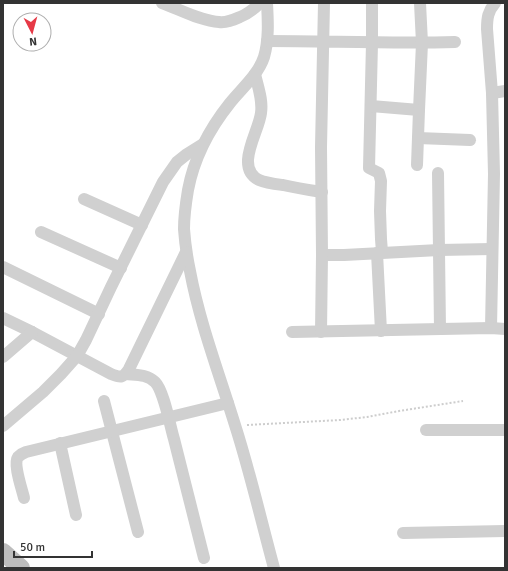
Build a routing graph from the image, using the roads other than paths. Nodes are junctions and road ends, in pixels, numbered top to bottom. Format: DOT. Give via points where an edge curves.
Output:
graph roads {
  1 [pos="162,3"];
  2 [pos="260,3"];
  3 [pos="267,3"];
  4 [pos="324,3"];
  5 [pos="372,3"];
  6 [pos="420,3"];
  7 [pos="495,3"];
  8 [pos="267,41"];
  9 [pos="324,41"];
  10 [pos="455,42"];
  11 [pos="372,43"];
  12 [pos="422,43"];
  13 [pos="255,74"];
  14 [pos="505,91"];
  15 [pos="492,93"];
  16 [pos="371,106"];
  17 [pos="419,110"];
  18 [pos="418,138"];
  19 [pos="470,140"];
  20 [pos="203,144"];
  21 [pos="417,165"];
  22 [pos="438,173"];
  23 [pos="500,174"];
  24 [pos="322,192"];
  25 [pos="84,199"];
  26 [pos="142,225"];
  27 [pos="41,232"];
  28 [pos="492,249"];
  29 [pos="439,250"];
  30 [pos="186,252"];
  31 [pos="380,253"];
  32 [pos="322,255"];
  33 [pos="3,266"];
  34 [pos="121,268"];
  35 [pos="99,314"];
  36 [pos="3,318"];
  37 [pos="491,328"];
  38 [pos="440,329"];
  39 [pos="505,329"];
  40 [pos="381,330"];
  41 [pos="32,332"];
  42 [pos="292,332"];
  43 [pos="321,332"];
  44 [pos="77,356"];
  45 [pos="3,357"];
  46 [pos="126,374"];
  47 [pos="104,401"];
  48 [pos="228,403"];
  49 [pos="168,418"];
  50 [pos="3,426"];
  51 [pos="426,430"];
  52 [pos="505,430"];
  53 [pos="112,431"];
  54 [pos="60,443"];
  55 [pos="24,498"];
  56 [pos="76,515"];
  57 [pos="505,531"];
  58 [pos="138,532"];
  59 [pos="403,532"];
  60 [pos="3,552"];
  61 [pos="204,558"];
  62 [pos="21,568"];
  63 [pos="274,568"];
  1 -- 2 [label="street" via="206,20 220,22 243,16"];
  3 -- 8 [label="street"];
  4 -- 9 [label="street"];
  5 -- 11 [label="street"];
  6 -- 12 [label="street"];
  7 -- 15 [label="street" via="489,11 487,24"];
  8 -- 9 [label="street"];
  8 -- 13 [label="street" via="263,58"];
  9 -- 11 [label="street"];
  9 -- 24 [label="street"];
  10 -- 12 [label="street"];
  11 -- 12 [label="street"];
  11 -- 16 [label="street"];
  12 -- 17 [label="street"];
  13 -- 20 [label="street" via="229,104"];
  13 -- 24 [label="street" via="262,106 247,160 250,171 254,177 269,183"];
  14 -- 15 [label="street"];
  15 -- 23 [label="street"];
  16 -- 17 [label="street"];
  16 -- 31 [label="street" via="369,168 379,173 381,181"];
  17 -- 18 [label="street"];
  18 -- 19 [label="street"];
  18 -- 21 [label="street"];
  20 -- 26 [label="street" via="186,154 170,171"];
  20 -- 30 [label="street" via="188,188 184,229"];
  22 -- 29 [label="street"];
  23 -- 28 [label="street"];
  24 -- 32 [label="street"];
  25 -- 26 [label="street"];
  26 -- 34 [label="street"];
  27 -- 34 [label="street"];
  28 -- 29 [label="street"];
  28 -- 37 [label="street"];
  29 -- 31 [label="street"];
  29 -- 38 [label="street"];
  30 -- 46 [label="street"];
  30 -- 48 [label="street" via="200,316"];
  31 -- 32 [label="street"];
  31 -- 40 [label="street"];
  32 -- 43 [label="street"];
  33 -- 35 [label="street"];
  34 -- 35 [label="street"];
  35 -- 44 [label="street"];
  36 -- 41 [label="street"];
  37 -- 38 [label="street"];
  37 -- 39 [label="street"];
  38 -- 40 [label="street"];
  40 -- 43 [label="street"];
  41 -- 44 [label="street"];
  41 -- 45 [label="street"];
  42 -- 43 [label="street"];
  44 -- 46 [label="street" via="117,377"];
  44 -- 50 [label="street" via="44,392"];
  46 -- 49 [label="street" via="149,377 156,383"];
  47 -- 53 [label="street"];
  48 -- 49 [label="street"];
  48 -- 63 [label="street"];
  49 -- 53 [label="street"];
  49 -- 61 [label="street"];
  51 -- 52 [label="street"];
  53 -- 54 [label="street"];
  53 -- 58 [label="street"];
  54 -- 55 [label="street" via="26,452 18,457 17,467"];
  54 -- 56 [label="street"];
  57 -- 59 [label="street"];
  60 -- 62 [label="street"];
}
